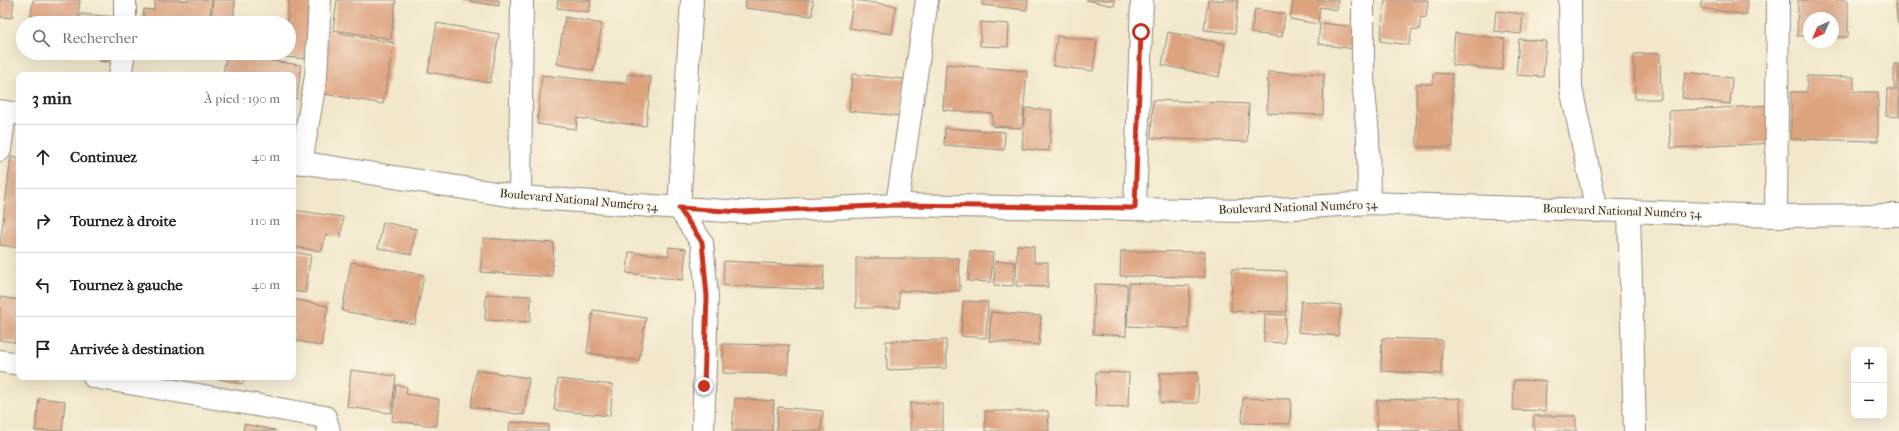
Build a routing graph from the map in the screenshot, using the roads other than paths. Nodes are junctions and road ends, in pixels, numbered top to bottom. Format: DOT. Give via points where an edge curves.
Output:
graph roads {
  1 [pos="125,0"];
  2 [pos="320,0"];
  3 [pos="522,0"];
  4 [pos="692,0"];
  5 [pos="927,0"];
  6 [pos="1142,0"];
  7 [pos="1363,0"];
  8 [pos="1570,0"];
  9 [pos="1778,0"];
  10 [pos="125,16"];
  11 [pos="123,60"];
  12 [pos="121,72"];
  13 [pos="8,112"];
  14 [pos="0,150"];
  15 [pos="297,162"];
  16 [pos="520,197"];
  17 [pos="1369,203"];
  18 [pos="897,205"];
  19 [pos="679,208"];
  20 [pos="1135,208"];
  21 [pos="1597,211"];
  22 [pos="1630,212"];
  23 [pos="1899,215"];
  24 [pos="1776,216"];
  25 [pos="0,361"];
  26 [pos="16,364"];
  27 [pos="111,380"];
  28 [pos="329,431"];
  29 [pos="703,431"];
  30 [pos="1635,431"];
  1 -- 10 [label="street"];
  2 -- 15 [label="street" via="316,76"];
  3 -- 16 [label="street"];
  4 -- 19 [label="street"];
  5 -- 18 [label="street"];
  6 -- 20 [label="street"];
  7 -- 17 [label="street" via="1363,78 1368,136"];
  8 -- 21 [label="street" via="1571,88"];
  9 -- 24 [label="street"];
  11 -- 12 [label="street"];
  13 -- 14 [label="street"];
  15 -- 16 [label="street, Boulevard National Numéro 34"];
  16 -- 19 [label="street, Boulevard National Numéro 34"];
  17 -- 20 [label="street, Boulevard National Numéro 34" via="1249,211"];
  17 -- 21 [label="street, Boulevard National Numéro 34"];
  18 -- 19 [label="street, Boulevard National Numéro 34" via="741,212"];
  18 -- 20 [label="street, Boulevard National Numéro 34"];
  19 -- 29 [label="street" via="702,242 707,296"];
  21 -- 22 [label="street, Boulevard National Numéro 34"];
  22 -- 24 [label="street, Boulevard National Numéro 34"];
  22 -- 30 [label="street"];
  23 -- 24 [label="street, Boulevard National Numéro 34"];
  25 -- 26 [label="street"];
  27 -- 28 [label="street" via="326,417"];
}
